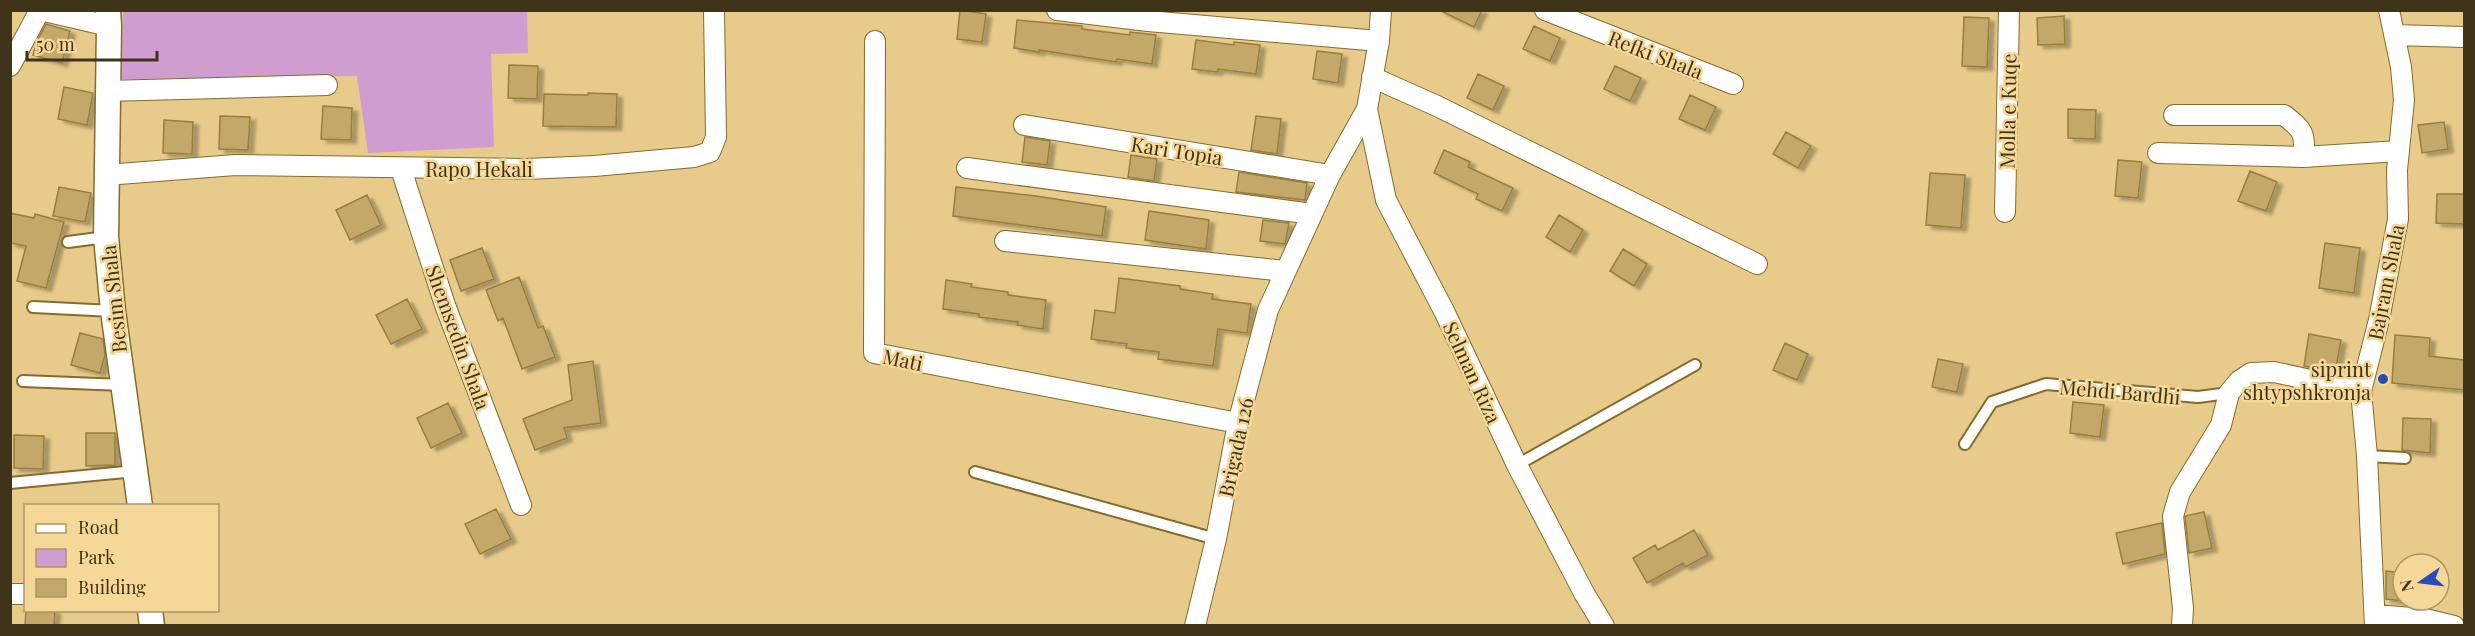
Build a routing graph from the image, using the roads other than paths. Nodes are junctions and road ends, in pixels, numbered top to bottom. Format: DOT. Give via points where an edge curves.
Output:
graph roads {
  1 [pos="40,10"];
  2 [pos="714,10"];
  3 [pos="1057,10"];
  4 [pos="1381,10"];
  5 [pos="1545,10"];
  6 [pos="2009,10"];
  7 [pos="2389,10"];
  8 [pos="109,18"];
  9 [pos="2394,35"];
  10 [pos="2464,37"];
  11 [pos="875,41"];
  12 [pos="1378,41"];
  13 [pos="10,66"];
  14 [pos="1372,77"];
  15 [pos="1733,84"];
  16 [pos="327,85"];
  17 [pos="107,91"];
  18 [pos="1367,109"];
  19 [pos="2174,115"];
  20 [pos="1024,124"];
  21 [pos="2399,150"];
  22 [pos="2158,153"];
  23 [pos="2303,157"];
  24 [pos="967,168"];
  25 [pos="401,169"];
  26 [pos="106,175"];
  27 [pos="1330,175"];
  28 [pos="2005,212"];
  29 [pos="1312,214"];
  30 [pos="106,237"];
  31 [pos="1005,241"];
  32 [pos="68,242"];
  33 [pos="1757,264"];
  34 [pos="1285,271"];
  35 [pos="33,307"];
  36 [pos="113,311"];
  37 [pos="1695,365"];
  38 [pos="24,381"];
  39 [pos="123,385"];
  40 [pos="2361,391"];
  41 [pos="2229,393"];
  42 [pos="1238,423"];
  43 [pos="1965,444"];
  44 [pos="2367,456"];
  45 [pos="2404,458"];
  46 [pos="1517,465"];
  47 [pos="136,471"];
  48 [pos="975,472"];
  49 [pos="10,483"];
  50 [pos="140,504"];
  51 [pos="521,505"];
  52 [pos="1216,539"];
  53 [pos="2375,620"];
  54 [pos="1195,626"];
  55 [pos="1604,626"];
  56 [pos="2182,626"];
  57 [pos="2454,626"];
  1 -- 8 [label="street"];
  1 -- 13 [label="street"];
  2 -- 25 [label="street, Rapo Hekali" via="716,138 710,152 694,157 594,166"];
  3 -- 12 [label="street"];
  4 -- 12 [label="street"];
  5 -- 15 [label="street, Refki Shala"];
  6 -- 28 [label="street, Molla e Kuqe"];
  7 -- 9 [label="street, Bajram Shala"];
  8 -- 17 [label="street, Besim Shala"];
  9 -- 10 [label="street"];
  9 -- 21 [label="street, Bajram Shala" via="2404,100"];
  11 -- 42 [label="street, Mati" via="874,353"];
  12 -- 14 [label="street"];
  14 -- 18 [label="street"];
  14 -- 33 [label="street"];
  16 -- 17 [label="street"];
  17 -- 26 [label="street, Besim Shala"];
  18 -- 27 [label="street, Brigada 126"];
  18 -- 46 [label="street, Selman Riza" via="1386,200"];
  19 -- 23 [label="street" via="2284,115 2305,138"];
  20 -- 27 [label="street, Kari Topia"];
  21 -- 23 [label="street"];
  21 -- 40 [label="street, Bajram Shala" via="2398,219"];
  22 -- 23 [label="street"];
  24 -- 29 [label="street"];
  25 -- 26 [label="street, Rapo Hekali" via="235,165"];
  25 -- 51 [label="street, Shemsedin Shala" via="446,305"];
  26 -- 30 [label="street, Besim Shala"];
  27 -- 29 [label="street, Brigada 126"];
  29 -- 34 [label="street, Brigada 126"];
  30 -- 32 [label="lane"];
  30 -- 36 [label="street, Besim Shala"];
  31 -- 34 [label="street"];
  34 -- 42 [label="street, Brigada 126" via="1268,309"];
  35 -- 36 [label="lane"];
  36 -- 39 [label="street, Besim Shala"];
  37 -- 46 [label="lane"];
  38 -- 39 [label="lane"];
  39 -- 47 [label="street, Besim Shala"];
  40 -- 41 [label="street" via="2274,372 2251,373"];
  40 -- 44 [label="street, Bajram Shala"];
  41 -- 43 [label="lane, Mehdi Bardhi" via="2198,397 2046,384 1992,402"];
  41 -- 56 [label="street" via="2221,424 2180,492 2173,516"];
  42 -- 52 [label="street, Brigada 126"];
  44 -- 45 [label="lane"];
  44 -- 53 [label="street, Bajram Shala"];
  46 -- 55 [label="street, Selman Riza"];
  47 -- 49 [label="lane"];
  47 -- 50 [label="street, Besim Shala"];
  48 -- 52 [label="lane"];
  52 -- 54 [label="street, Brigada 126"];
  53 -- 57 [label="street" via="2425,619"];
}
